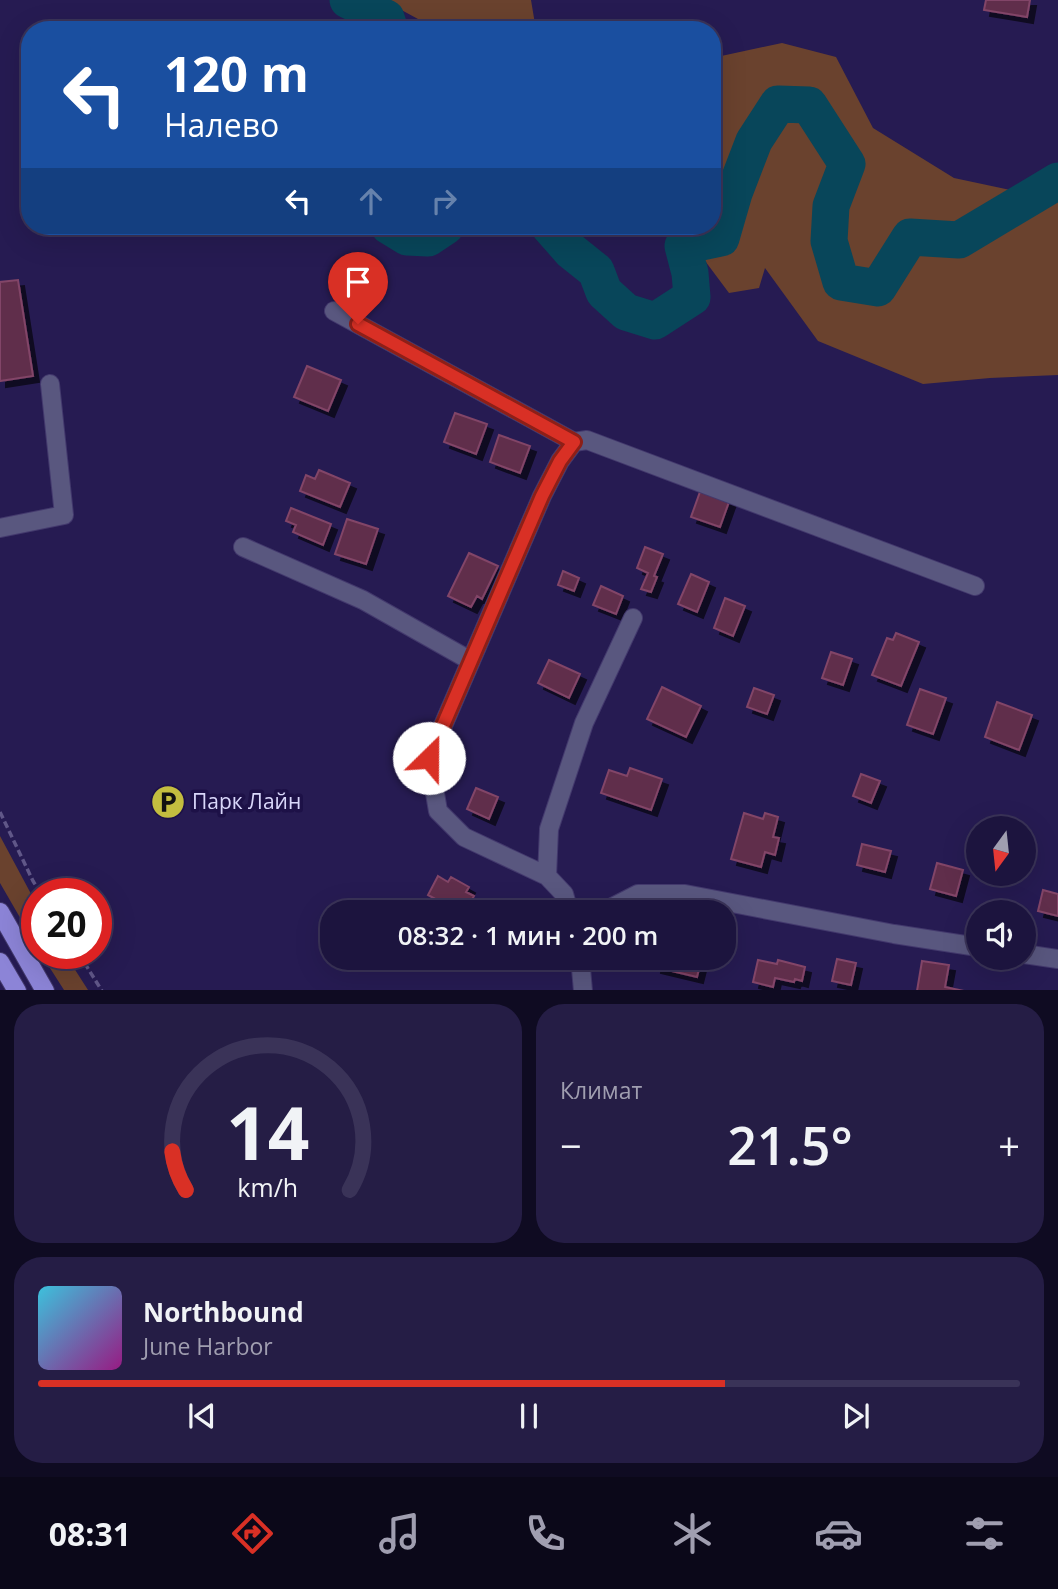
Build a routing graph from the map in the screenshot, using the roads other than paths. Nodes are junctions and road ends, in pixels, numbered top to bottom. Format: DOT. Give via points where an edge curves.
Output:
graph roads {
  1 [pos="334,311"];
  2 [pos="50,384"];
  3 [pos="574,442"];
  4 [pos="0,528"];
  5 [pos="243,547"];
  6 [pos="975,586"];
  7 [pos="633,618"];
  8 [pos="471,661"];
  9 [pos="547,876"];
  10 [pos="566,900"];
  11 [pos="626,900"];
  12 [pos="716,900"];
  13 [pos="736,904"];
  14 [pos="0,912"];
  15 [pos="966,945"];
  16 [pos="1036,956"];
  17 [pos="1058,959"];
  18 [pos="0,962"];
  19 [pos="581,970"];
  20 [pos="17,990"];
  21 [pos="45,990"];
  22 [pos="583,990"];
  1 -- 3 [label="street"];
  2 -- 4 [label="street" via="64,515"];
  3 -- 6 [label="street" via="587,440"];
  3 -- 8 [label="street" via="542,496"];
  5 -- 8 [label="street" via="363,600"];
  7 -- 9 [label="street" via="584,723 549,829"];
  8 -- 9 [label="street" via="429,758 438,811 464,837"];
  9 -- 10 [label="street"];
  11 -- 12 [label="street" via="638,894 685,894"];
  13 -- 15 [label="street"];
  14 -- 21 [label="main road"];
  16 -- 17 [label="street"];
  18 -- 20 [label="main road"];
  19 -- 22 [label="street"];
}
